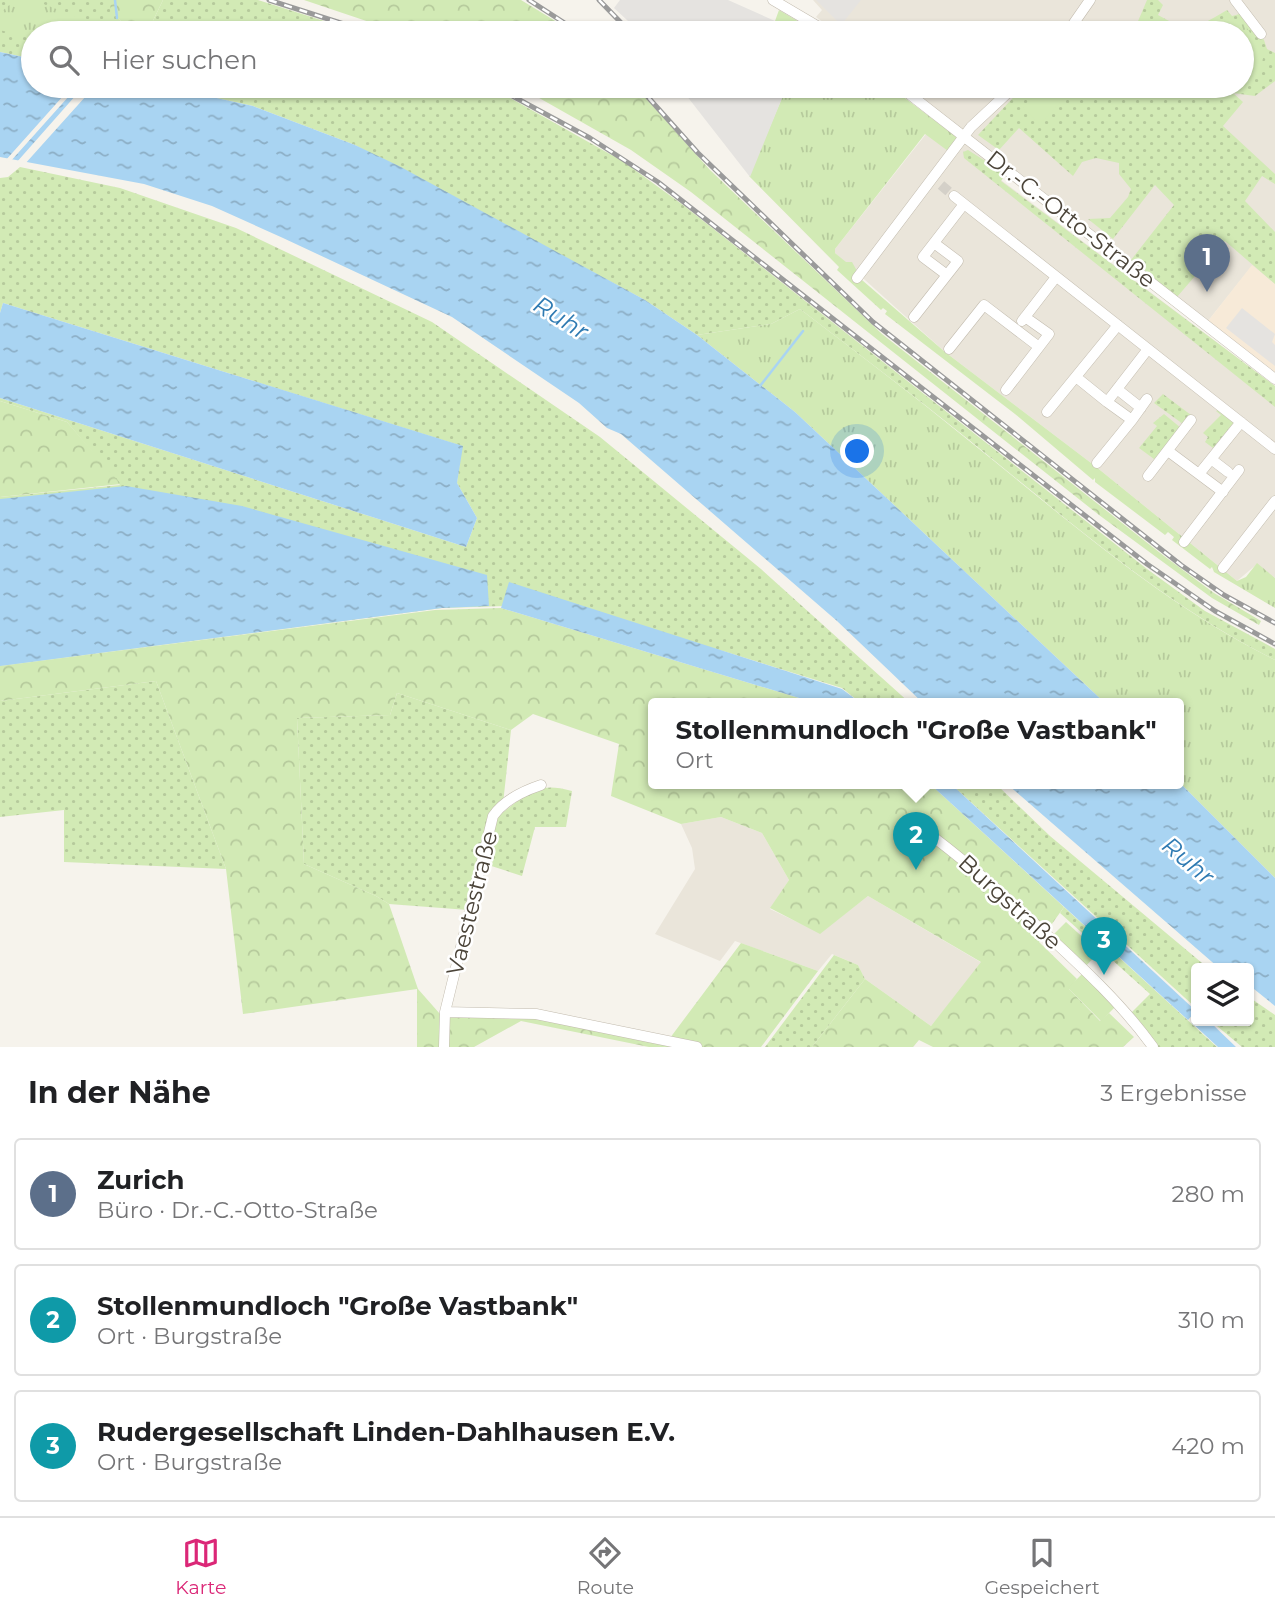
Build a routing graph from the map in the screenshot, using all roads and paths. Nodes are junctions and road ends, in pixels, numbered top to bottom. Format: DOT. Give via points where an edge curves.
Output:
graph roads {
  1 [pos="773,0"];
  2 [pos="1090,0"];
  3 [pos="1235,0"];
  4 [pos="809,21"];
  5 [pos="1075,21"];
  6 [pos="1251,21"];
  7 [pos="1254,25"];
  8 [pos="1261,34"];
  9 [pos="915,98"];
  10 [pos="1003,98"];
  11 [pos="965,135"];
  12 [pos="954,196"];
  13 [pos="964,204"];
  14 [pos="934,243"];
  15 [pos="947,275"];
  16 [pos="1056,277"];
  17 [pos="857,278"];
  18 [pos="914,317"];
  19 [pos="1025,317"];
  20 [pos="1118,325"];
  21 [pos="1016,329"];
  22 [pos="1039,347"];
  23 [pos="949,349"];
  24 [pos="1148,349"];
  25 [pos="1076,377"];
  26 [pos="1275,379"];
  27 [pos="1117,389"];
  28 [pos="1006,390"];
  29 [pos="1108,402"];
  30 [pos="1047,412"];
  31 [pos="1132,420"];
  32 [pos="1191,420"];
  33 [pos="1241,422"];
  34 [pos="1275,449"];
  35 [pos="1168,451"];
  36 [pos="1211,459"];
  37 [pos="1097,463"];
  38 [pos="1239,470"];
  39 [pos="1228,472"];
  40 [pos="1199,474"];
  41 [pos="1148,476"];
  42 [pos="1223,492"];
  43 [pos="1275,501"];
  44 [pos="1184,542"];
  45 [pos="1223,568"];
  46 [pos="541,785"];
  47 [pos="917,825"];
  48 [pos="445,1012"];
  49 [pos="444,1047"];
  50 [pos="697,1047"];
  51 [pos="1153,1047"];
  1 -- 4 [label="street"];
  2 -- 5 [label="street"];
  3 -- 6 [label="street"];
  7 -- 8 [label="street"];
  9 -- 11 [label="street, Dr.-C.-Otto-Straße"];
  10 -- 11 [label="street"];
  11 -- 17 [label="street" via="937,182"];
  11 -- 26 [label="street, Dr.-C.-Otto-Straße"];
  12 -- 13 [label="street"];
  13 -- 14 [label="street"];
  13 -- 16 [label="street"];
  14 -- 15 [label="street" via="923,257"];
  14 -- 15 [label="street" via="958,261"];
  15 -- 18 [label="street"];
  16 -- 19 [label="street"];
  16 -- 20 [label="street"];
  19 -- 21 [label="street"];
  19 -- 22 [label="street" via="1049,334"];
  20 -- 24 [label="street"];
  20 -- 25 [label="street"];
  21 -- 22 [label="street"];
  21 -- 23 [label="street" via="984,305"];
  22 -- 28 [label="street"];
  24 -- 27 [label="street"];
  24 -- 33 [label="street"];
  25 -- 29 [label="street"];
  25 -- 30 [label="street"];
  27 -- 29 [label="street"];
  27 -- 31 [label="street" via="1144,404"];
  29 -- 31 [label="street"];
  31 -- 37 [label="street"];
  32 -- 35 [label="street"];
  33 -- 34 [label="street"];
  33 -- 36 [label="street"];
  35 -- 40 [label="street"];
  35 -- 41 [label="street"];
  36 -- 39 [label="street"];
  36 -- 40 [label="street"];
  38 -- 42 [label="street"];
  40 -- 42 [label="street"];
  42 -- 44 [label="street"];
  43 -- 45 [label="street"];
  46 -- 48 [label="street, Vaestestraße" via="524,791 493,816"];
  47 -- 51 [label="street, Burgstraße" via="998,889 1064,950"];
  48 -- 49 [label="street, Vaestestraße"];
  48 -- 50 [label="street" via="536,1014"];
}
